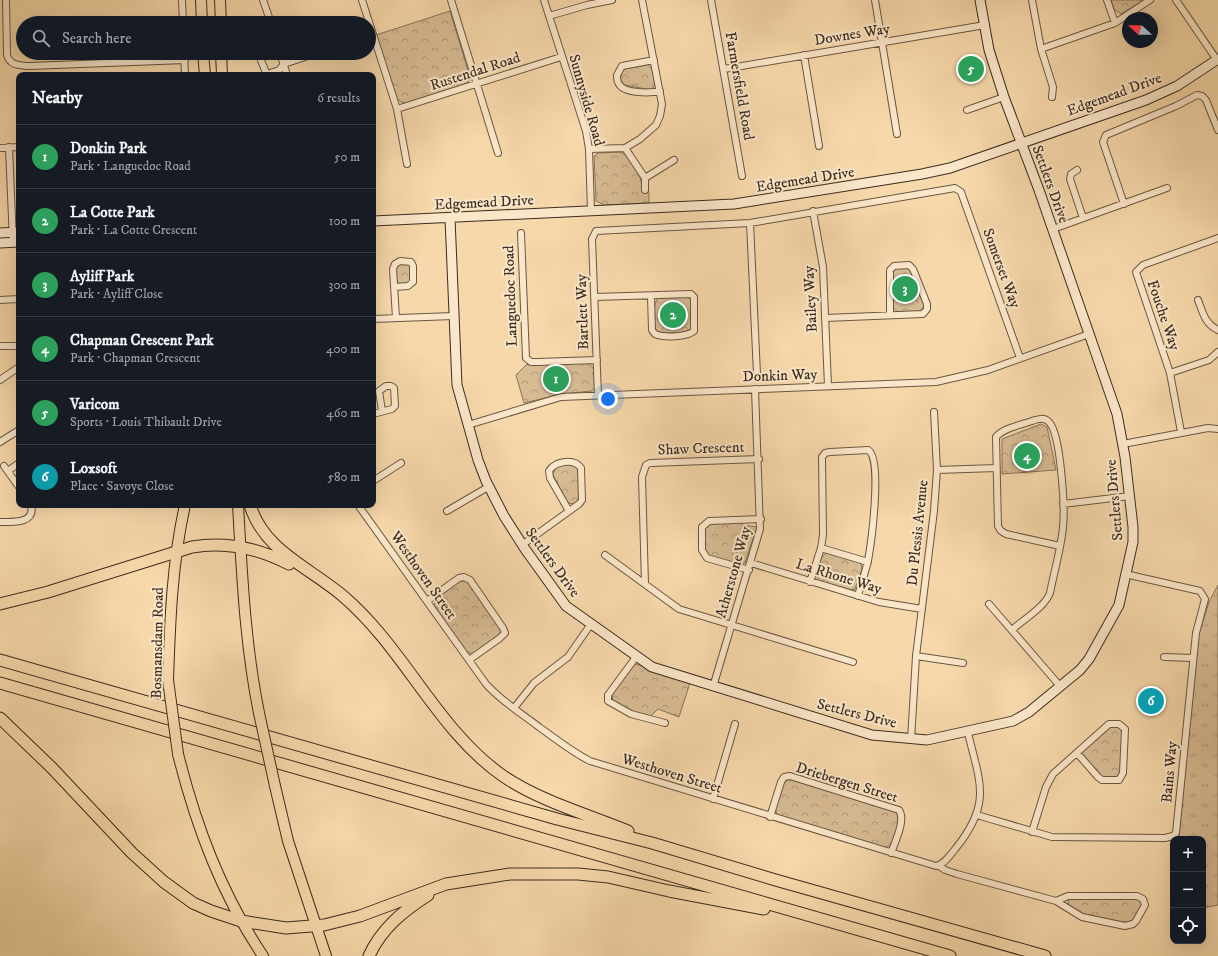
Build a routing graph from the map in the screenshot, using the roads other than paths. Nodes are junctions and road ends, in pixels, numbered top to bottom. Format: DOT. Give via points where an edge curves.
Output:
graph roads {
  1 [pos="6,0"];
  2 [pos="182,0"];
  3 [pos="201,0"];
  4 [pos="220,0"];
  5 [pos="264,0"];
  6 [pos="362,0"];
  7 [pos="451,0"];
  8 [pos="544,0"];
  9 [pos="612,0"];
  10 [pos="642,0"];
  11 [pos="711,0"];
  12 [pos="875,0"];
  13 [pos="980,0"];
  14 [pos="1032,0"];
  15 [pos="1107,0"];
  16 [pos="1150,0"];
  17 [pos="1176,0"];
  18 [pos="183,16"];
  19 [pos="202,16"];
  20 [pos="221,16"];
  21 [pos="269,16"];
  22 [pos="366,16"];
  23 [pos="549,16"];
  24 [pos="1115,23"];
  25 [pos="985,25"];
  26 [pos="882,42"];
  27 [pos="376,49"];
  28 [pos="1042,49"];
  29 [pos="804,55"];
  30 [pos="561,57"];
  31 [pos="1217,59"];
  32 [pos="185,60"];
  33 [pos="204,60"];
  34 [pos="222,60"];
  35 [pos="261,60"];
  36 [pos="283,60"];
  37 [pos="296,60"];
  38 [pos="654,60"];
  39 [pos="284,64"];
  40 [pos="724,69"];
  41 [pos="185,72"];
  42 [pos="205,72"];
  43 [pos="222,72"];
  44 [pos="266,72"];
  45 [pos="274,72"];
  46 [pos="286,72"];
  47 [pos="476,84"];
  48 [pos="660,91"];
  49 [pos="1004,97"];
  50 [pos="1052,97"];
  51 [pos="397,109"];
  52 [pos="967,110"];
  53 [pos="1218,130"];
  54 [pos="898,134"];
  55 [pos="1022,143"];
  56 [pos="819,146"];
  57 [pos="9,147"];
  58 [pos="16,147"];
  59 [pos="0,148"];
  60 [pos="625,148"];
  61 [pos="589,149"];
  62 [pos="498,153"];
  63 [pos="674,160"];
  64 [pos="408,164"];
  65 [pos="1076,170"];
  66 [pos="742,176"];
  67 [pos="645,178"];
  68 [pos="1168,188"];
  69 [pos="645,190"];
  70 [pos="1124,204"];
  71 [pos="592,210"];
  72 [pos="814,211"];
  73 [pos="450,218"];
  74 [pos="1083,218"];
  75 [pos="376,221"];
  76 [pos="750,223"];
  77 [pos="1053,229"];
  78 [pos="16,232"];
  79 [pos="0,233"];
  80 [pos="521,233"];
  81 [pos="1218,238"];
  82 [pos="16,242"];
  83 [pos="0,243"];
  84 [pos="394,287"];
  85 [pos="651,296"];
  86 [pos="594,297"];
  87 [pos="16,299"];
  88 [pos="0,300"];
  89 [pos="1198,300"];
  90 [pos="890,315"];
  91 [pos="453,316"];
  92 [pos="396,318"];
  93 [pos="825,318"];
  94 [pos="376,319"];
  95 [pos="1218,330"];
  96 [pos="1089,334"];
  97 [pos="0,346"];
  98 [pos="16,346"];
  99 [pos="1218,352"];
  100 [pos="1020,358"];
  101 [pos="597,360"];
  102 [pos="16,369"];
  103 [pos="1170,373"];
  104 [pos="757,374"];
  105 [pos="0,380"];
  106 [pos="828,386"];
  107 [pos="755,389"];
  108 [pos="598,395"];
  109 [pos="382,412"];
  110 [pos="934,412"];
  111 [pos="376,413"];
  112 [pos="468,425"];
  113 [pos="1218,429"];
  114 [pos="16,432"];
  115 [pos="1181,432"];
  116 [pos="0,442"];
  117 [pos="1123,444"];
  118 [pos="758,459"];
  119 [pos="401,463"];
  120 [pos="16,464"];
  121 [pos="996,468"];
  122 [pos="937,470"];
  123 [pos="376,480"];
  124 [pos="16,483"];
  125 [pos="488,487"];
  126 [pos="1130,496"];
  127 [pos="1063,504"];
  128 [pos="31,508"];
  129 [pos="184,508"];
  130 [pos="238,508"];
  131 [pos="251,508"];
  132 [pos="360,508"];
  133 [pos="447,511"];
  134 [pos="569,511"];
  135 [pos="761,519"];
  136 [pos="1,521"];
  137 [pos="522,545"];
  138 [pos="240,546"];
  139 [pos="1060,546"];
  140 [pos="821,548"];
  141 [pos="176,552"];
  142 [pos="605,555"];
  143 [pos="868,562"];
  144 [pos="751,563"];
  145 [pos="749,570"];
  146 [pos="1125,574"];
  147 [pos="320,579"];
  148 [pos="810,582"];
  149 [pos="645,584"];
  150 [pos="858,596"];
  151 [pos="427,601"];
  152 [pos="0,604"];
  153 [pos="989,604"];
  154 [pos="922,609"];
  155 [pos="591,624"];
  156 [pos="732,625"];
  157 [pos="1013,629"];
  158 [pos="916,656"];
  159 [pos="636,657"];
  160 [pos="1164,657"];
  161 [pos="1193,658"];
  162 [pos="0,660"];
  163 [pos="469,660"];
  164 [pos="853,662"];
  165 [pos="963,663"];
  166 [pos="0,683"];
  167 [pos="1060,686"];
  168 [pos="713,687"];
  169 [pos="514,708"];
  170 [pos="0,718"];
  171 [pos="665,723"];
  172 [pos="735,724"];
  173 [pos="968,733"];
  174 [pos="911,740"];
  175 [pos="1077,753"];
  176 [pos="713,799"];
  177 [pos="977,815"];
  178 [pos="770,817"];
  179 [pos="1032,832"];
  180 [pos="652,843"];
  181 [pos="891,853"];
  182 [pos="939,866"];
  183 [pos="446,884"];
  184 [pos="1056,901"];
  185 [pos="241,921"];
  186 [pos="829,921"];
  187 [pos="315,926"];
  188 [pos="263,956"];
  189 [pos="326,956"];
  190 [pos="369,956"];
  191 [pos="950,956"];
  192 [pos="1045,956"];
  1 -- 32 [label="street" via="7,55 13,64 30,66"];
  2 -- 18 [label="street"];
  3 -- 19 [label="main road"];
  4 -- 20 [label="main road"];
  5 -- 21 [label="street"];
  6 -- 22 [label="street"];
  7 -- 47 [label="street"];
  8 -- 23 [label="street, Sunnyside Road"];
  9 -- 23 [label="street" via="587,4"];
  10 -- 38 [label="street"];
  11 -- 40 [label="street, Farmersfield Road"];
  12 -- 26 [label="street"];
  13 -- 25 [label="street, Settlers Drive"];
  14 -- 28 [label="street"];
  15 -- 24 [label="street"];
  16 -- 24 [label="street"];
  17 -- 31 [label="street"];
  23 -- 30 [label="street, Sunnyside Road"];
  24 -- 28 [label="street"];
  25 -- 26 [label="street, Downes Way"];
  25 -- 49 [label="street, Settlers Drive"];
  26 -- 29 [label="street, Downes Way"];
  26 -- 54 [label="street"];
  27 -- 51 [label="street"];
  28 -- 50 [label="street" via="1054,87"];
  29 -- 40 [label="street, Downes Way"];
  29 -- 56 [label="street"];
  30 -- 47 [label="street, Rustendal Road"];
  30 -- 61 [label="street, Sunnyside Road" via="586,131"];
  31 -- 55 [label="street, Edgemead Drive" via="1177,86 1146,100"];
  32 -- 41 [label="street"];
  33 -- 42 [label="main road"];
  34 -- 43 [label="main road"];
  35 -- 44 [label="street"];
  36 -- 39 [label="street"];
  37 -- 39 [label="street"];
  38 -- 48 [label="street"];
  38 -- 48 [label="street" via="622,66 617,75 618,83 621,87 643,93"];
  39 -- 45 [label="street"];
  39 -- 46 [label="street"];
  40 -- 66 [label="street, Farmersfield Road"];
  47 -- 51 [label="street, Rustendal Road"];
  47 -- 62 [label="street"];
  48 -- 60 [label="street" via="662,110 656,125"];
  49 -- 52 [label="street"];
  49 -- 55 [label="street, Settlers Drive"];
  51 -- 64 [label="street"];
  53 -- 70 [label="street" via="1206,100 1197,95 1106,135 1103,142"];
  55 -- 71 [label="street, Edgemead Drive" via="950,168 758,201"];
  55 -- 77 [label="street, Settlers Drive"];
  57 -- 58 [label="street"];
  57 -- 59 [label="street"];
  57 -- 78 [label="street"];
  60 -- 61 [label="street"];
  60 -- 67 [label="street"];
  61 -- 71 [label="street, Sunnyside Road"];
  63 -- 67 [label="street"];
  65 -- 74 [label="street" via="1070,178"];
  67 -- 69 [label="street"];
  68 -- 70 [label="street"];
  70 -- 74 [label="street"];
  71 -- 73 [label="street, Edgemead Drive"];
  72 -- 76 [label="street"];
  72 -- 93 [label="street, Bailey Way" via="822,267"];
  72 -- 100 [label="street, Somerset Way" via="957,189 961,192"];
  73 -- 75 [label="street, Edgemead Drive"];
  73 -- 91 [label="street, Settlers Drive"];
  74 -- 77 [label="street"];
  76 -- 86 [label="street, Bartlett Way" via="598,230 592,239"];
  76 -- 104 [label="street"];
  77 -- 96 [label="street, Settlers Drive"];
  78 -- 79 [label="street"];
  78 -- 82 [label="street"];
  80 -- 101 [label="street, Languedoc Road" via="526,358 531,362"];
  81 -- 103 [label="street, Fouche Way" via="1143,265 1137,270 1136,276"];
  82 -- 83 [label="street"];
  84 -- 84 [label="street" via="395,264 400,261 411,262 413,282 408,286"];
  84 -- 92 [label="street"];
  85 -- 85 [label="street" via="693,296 696,307 694,331 690,334 655,334 652,330"];
  85 -- 86 [label="street"];
  86 -- 101 [label="street, Bartlett Way"];
  87 -- 88 [label="street"];
  89 -- 95 [label="street" via="1206,321"];
  90 -- 90 [label="street" via="919,315 927,309 913,268 909,265 894,266 890,270"];
  90 -- 93 [label="street"];
  91 -- 92 [label="street"];
  91 -- 112 [label="street, Settlers Drive" via="457,385"];
  92 -- 94 [label="street"];
  93 -- 106 [label="street, Bailey Way"];
  96 -- 100 [label="street, Donkin Way"];
  96 -- 117 [label="street, Settlers Drive" via="1117,414"];
  97 -- 98 [label="street"];
  99 -- 103 [label="street" via="1209,360"];
  100 -- 106 [label="street, Donkin Way" via="981,372 936,382"];
  101 -- 108 [label="street, Bartlett Way"];
  102 -- 105 [label="street"];
  103 -- 115 [label="street, Fouche Way"];
  106 -- 107 [label="street, Donkin Way"];
  107 -- 108 [label="street, Donkin Way"];
  107 -- 118 [label="street, Atherstone Way"];
  108 -- 112 [label="street, Donkin Way" via="561,397"];
  109 -- 111 [label="street"];
  110 -- 122 [label="street, Du Plessis Avenue"];
  112 -- 125 [label="street, Settlers Drive"];
  113 -- 115 [label="street"];
  114 -- 116 [label="street"];
  115 -- 117 [label="street"];
  117 -- 126 [label="street, Settlers Drive"];
  118 -- 135 [label="street, Atherstone Way"];
  118 -- 149 [label="street, Shaw Crescent" via="646,465 642,477"];
  119 -- 123 [label="street"];
  120 -- 124 [label="street" via="6,468"];
  121 -- 122 [label="street"];
  121 -- 127 [label="street" via="997,435 1039,419 1048,421 1059,457"];
  121 -- 139 [label="street" via="998,526 1001,531"];
  122 -- 154 [label="street, Du Plessis Avenue"];
  125 -- 133 [label="street"];
  125 -- 137 [label="street, Settlers Drive"];
  126 -- 127 [label="street"];
  126 -- 146 [label="street, Settlers Drive" via="1134,536"];
  127 -- 139 [label="street" via="1064,519"];
  128 -- 136 [label="street" via="31,514 27,519 20,522"];
  129 -- 141 [label="main road, Bosmansdam Road"];
  130 -- 138 [label="main road"];
  131 -- 147 [label="highway" via="260,528 276,547"];
  132 -- 151 [label="street, Westhoven Street"];
  134 -- 134 [label="street" via="579,504 582,498 581,468 574,463 557,464 549,471 550,478"];
  134 -- 137 [label="street"];
  135 -- 144 [label="street, Atherstone Way"];
  135 -- 145 [label="street" via="708,521 702,527 702,550 707,558"];
  137 -- 155 [label="street, Settlers Drive" via="560,599 569,609"];
  138 -- 141 [label="highway" via="211,544"];
  138 -- 147 [label="highway" via="281,559"];
  138 -- 187 [label="main road, bridge" via="248,646 259,713 288,841"];
  139 -- 157 [label="street" via="1049,596"];
  140 -- 143 [label="street"];
  140 -- 143 [label="street" via="824,528 822,457 830,452 868,450 874,457 876,495"];
  140 -- 148 [label="street"];
  141 -- 152 [label="highway" via="48,592"];
  141 -- 185 [label="main road, Bosmansdam Road, bridge" via="172,581 168,680 178,754 199,828 220,880"];
  142 -- 149 [label="street"];
  143 -- 150 [label="street"];
  144 -- 145 [label="street, Atherstone Way"];
  144 -- 148 [label="street, La Rhone Way"];
  145 -- 156 [label="street, Atherstone Way"];
  146 -- 161 [label="street, Bains Way" via="1193,590 1204,595 1205,601 1196,633"];
  146 -- 167 [label="street, Settlers Drive" via="1115,615 1086,662"];
  147 -- 180 [label="highway" via="374,625 449,725 486,763 530,792"];
  148 -- 150 [label="street, La Rhone Way"];
  149 -- 156 [label="street" via="679,609"];
  150 -- 154 [label="street, La Rhone Way"];
  151 -- 163 [label="street, Westhoven Street"];
  151 -- 163 [label="street" via="462,577 470,580 504,633"];
  153 -- 157 [label="street"];
  154 -- 158 [label="street, Du Plessis Avenue"];
  155 -- 159 [label="street, Settlers Drive"];
  155 -- 169 [label="street" via="568,657 534,683"];
  156 -- 164 [label="street"];
  156 -- 168 [label="street, Atherstone Way"];
  157 -- 167 [label="street"];
  158 -- 165 [label="street"];
  158 -- 174 [label="street, Du Plessis Avenue"];
  159 -- 168 [label="street, Settlers Drive" via="656,669"];
  159 -- 171 [label="street" via="608,695 608,701 631,714"];
  160 -- 161 [label="street"];
  161 -- 179 [label="street, Bains Way" via="1177,828 1173,836 1057,837"];
  162 -- 180 [label="highway" via="557,819"];
  163 -- 169 [label="street, Westhoven Street" via="494,694"];
  166 -- 186 [label="highway"];
  167 -- 173 [label="street, Settlers Drive" via="1017,720"];
  168 -- 174 [label="street, Settlers Drive" via="872,735"];
  169 -- 176 [label="street, Westhoven Street" via="590,761"];
  170 -- 185 [label="highway" via="52,768 132,853 164,882 193,903"];
  172 -- 176 [label="street"];
  173 -- 174 [label="street, Settlers Drive" via="931,740"];
  173 -- 177 [label="street" via="980,787"];
  175 -- 175 [label="street" via="1109,724 1119,724 1126,729 1123,773 1119,780 1102,780"];
  175 -- 179 [label="street" via="1058,768 1049,780"];
  176 -- 178 [label="street, Westhoven Street"];
  177 -- 179 [label="street, Bains Way"];
  177 -- 182 [label="street" via="964,838"];
  178 -- 181 [label="street, Westhoven Street"];
  178 -- 181 [label="street, Driebergen Street" via="781,782 784,777 790,776 899,810 902,815 901,822"];
  180 -- 192 [label="highway" via="779,882"];
  181 -- 182 [label="street, Westhoven Street"];
  182 -- 184 [label="street, Westhoven Street" via="957,874"];
  183 -- 186 [label="highway" via="510,874 578,874 608,877"];
  183 -- 187 [label="highway" via="360,916"];
  183 -- 190 [label="highway" via="397,917 378,938"];
  184 -- 184 [label="street" via="1082,917 1125,926 1136,921 1145,905 1143,899 1137,896 1068,896"];
  185 -- 187 [label="highway" via="286,928"];
  185 -- 188 [label="main road, Bosmansdam Road"];
  186 -- 191 [label="highway"];
  187 -- 189 [label="main road"];
}
